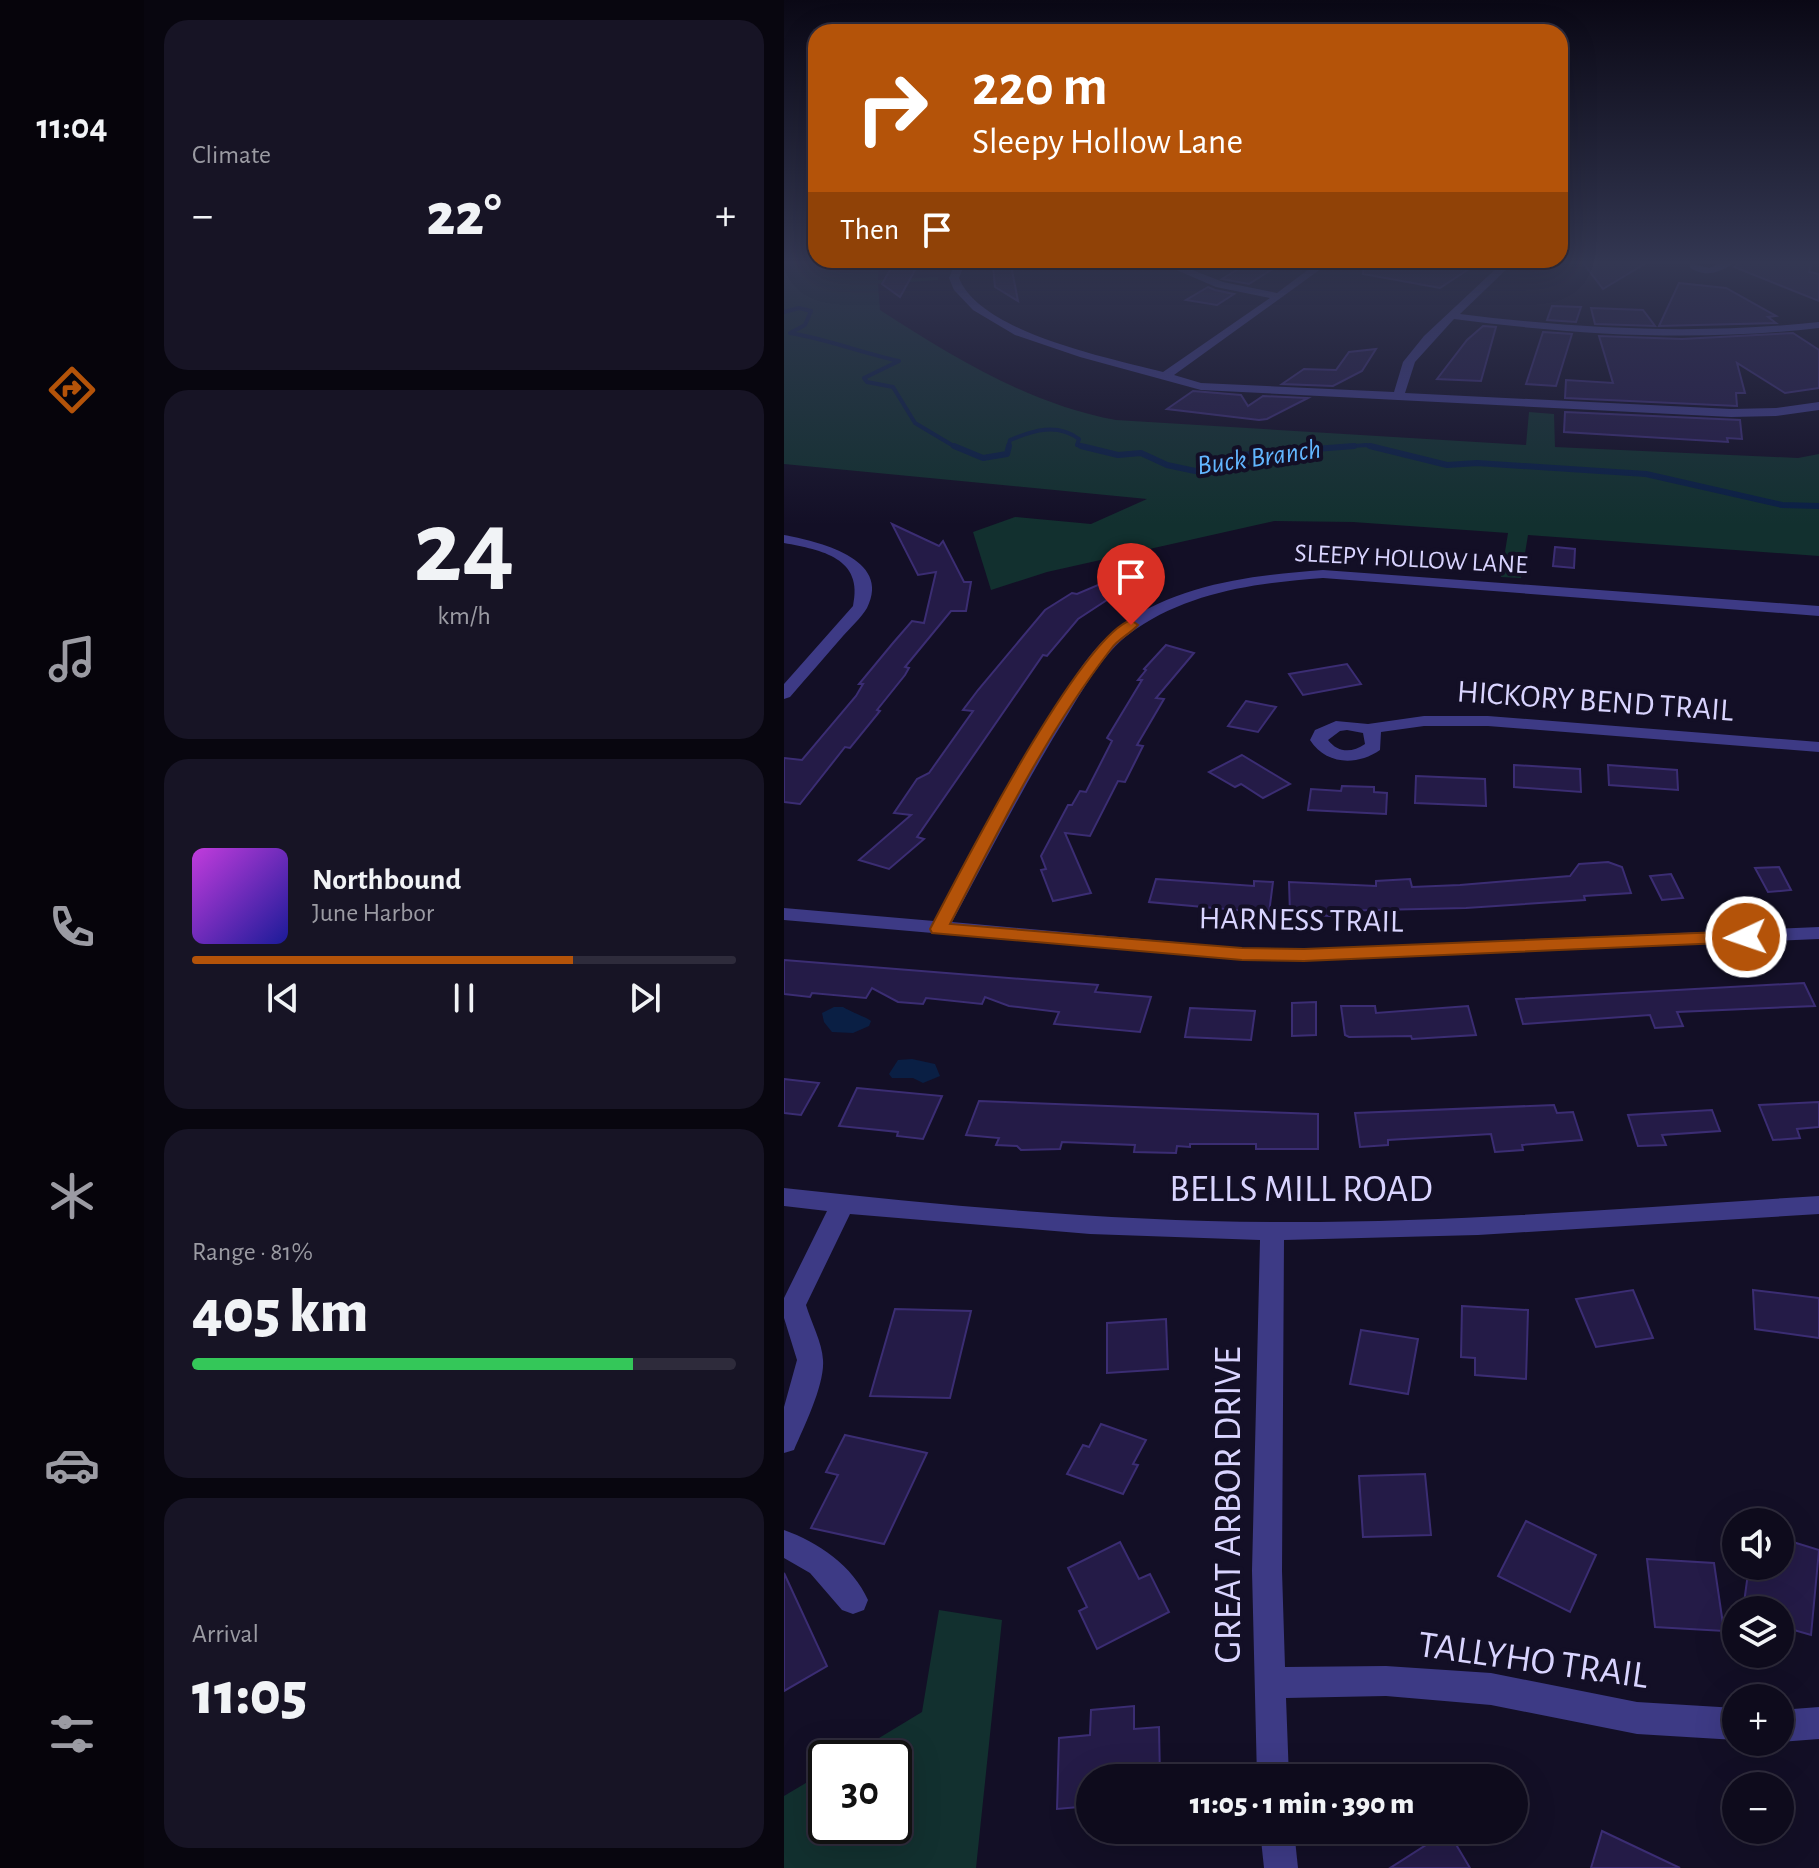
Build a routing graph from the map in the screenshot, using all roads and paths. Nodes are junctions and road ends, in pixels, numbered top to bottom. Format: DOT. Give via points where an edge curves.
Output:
graph roads {
  1 [pos="1068,350"];
  2 [pos="1201,350"];
  3 [pos="1418,350"];
  4 [pos="1163,377"];
  5 [pos="1398,398"];
  6 [pos="1819,406"];
  7 [pos="784,539"];
  8 [pos="1819,611"];
  9 [pos="784,694"];
  10 [pos="1368,729"];
  11 [pos="1819,747"];
  12 [pos="784,914"];
  13 [pos="939,929"];
  14 [pos="1819,933"];
  15 [pos="784,1197"];
  16 [pos="843,1204"];
  17 [pos="1819,1205"];
  18 [pos="1272,1231"];
  19 [pos="784,1441"];
  20 [pos="784,1543"];
  21 [pos="853,1600"];
  22 [pos="1271,1683"];
  23 [pos="1722,1723"];
  24 [pos="1819,1723"];
  25 [pos="1794,1725"];
  26 [pos="1273,1764"];
  27 [pos="1278,1844"];
  28 [pos="1281,1868"];
  1 -- 4 [label="street"];
  2 -- 4 [label="street"];
  3 -- 5 [label="street"];
  4 -- 5 [label="street" via="1226,389"];
  5 -- 6 [label="street" via="1731,413"];
  7 -- 9 [label="street" via="843,556 860,572 865,590 860,607"];
  8 -- 13 [label="street, SLEEPY HOLLOW LANE" via="1323,574 1246,582 1190,596 1131,625 1090,666 1013,789"];
  10 -- 11 [label="street, HICKORY BEND TRAIL" via="1424,721 1488,721"];
  12 -- 13 [label="street, HARNESS TRAIL"];
  13 -- 14 [label="street, HARNESS TRAIL" via="1304,955"];
  15 -- 16 [label="street, BELLS MILL ROAD"];
  16 -- 18 [label="street, BELLS MILL ROAD" via="1017,1220"];
  16 -- 19 [label="street" via="793,1305 810,1360"];
  17 -- 18 [label="street, BELLS MILL ROAD"];
  18 -- 22 [label="street, GREAT ARBOR DRIVE" via="1267,1571"];
  20 -- 21 [label="street" via="820,1563"];
  22 -- 23 [label="street, TALLYHO TRAIL" via="1386,1681 1491,1689 1637,1718"];
  22 -- 26 [label="street, GREAT ARBOR DRIVE"];
  24 -- 25 [label="street"];
  27 -- 28 [label="street"];
}
